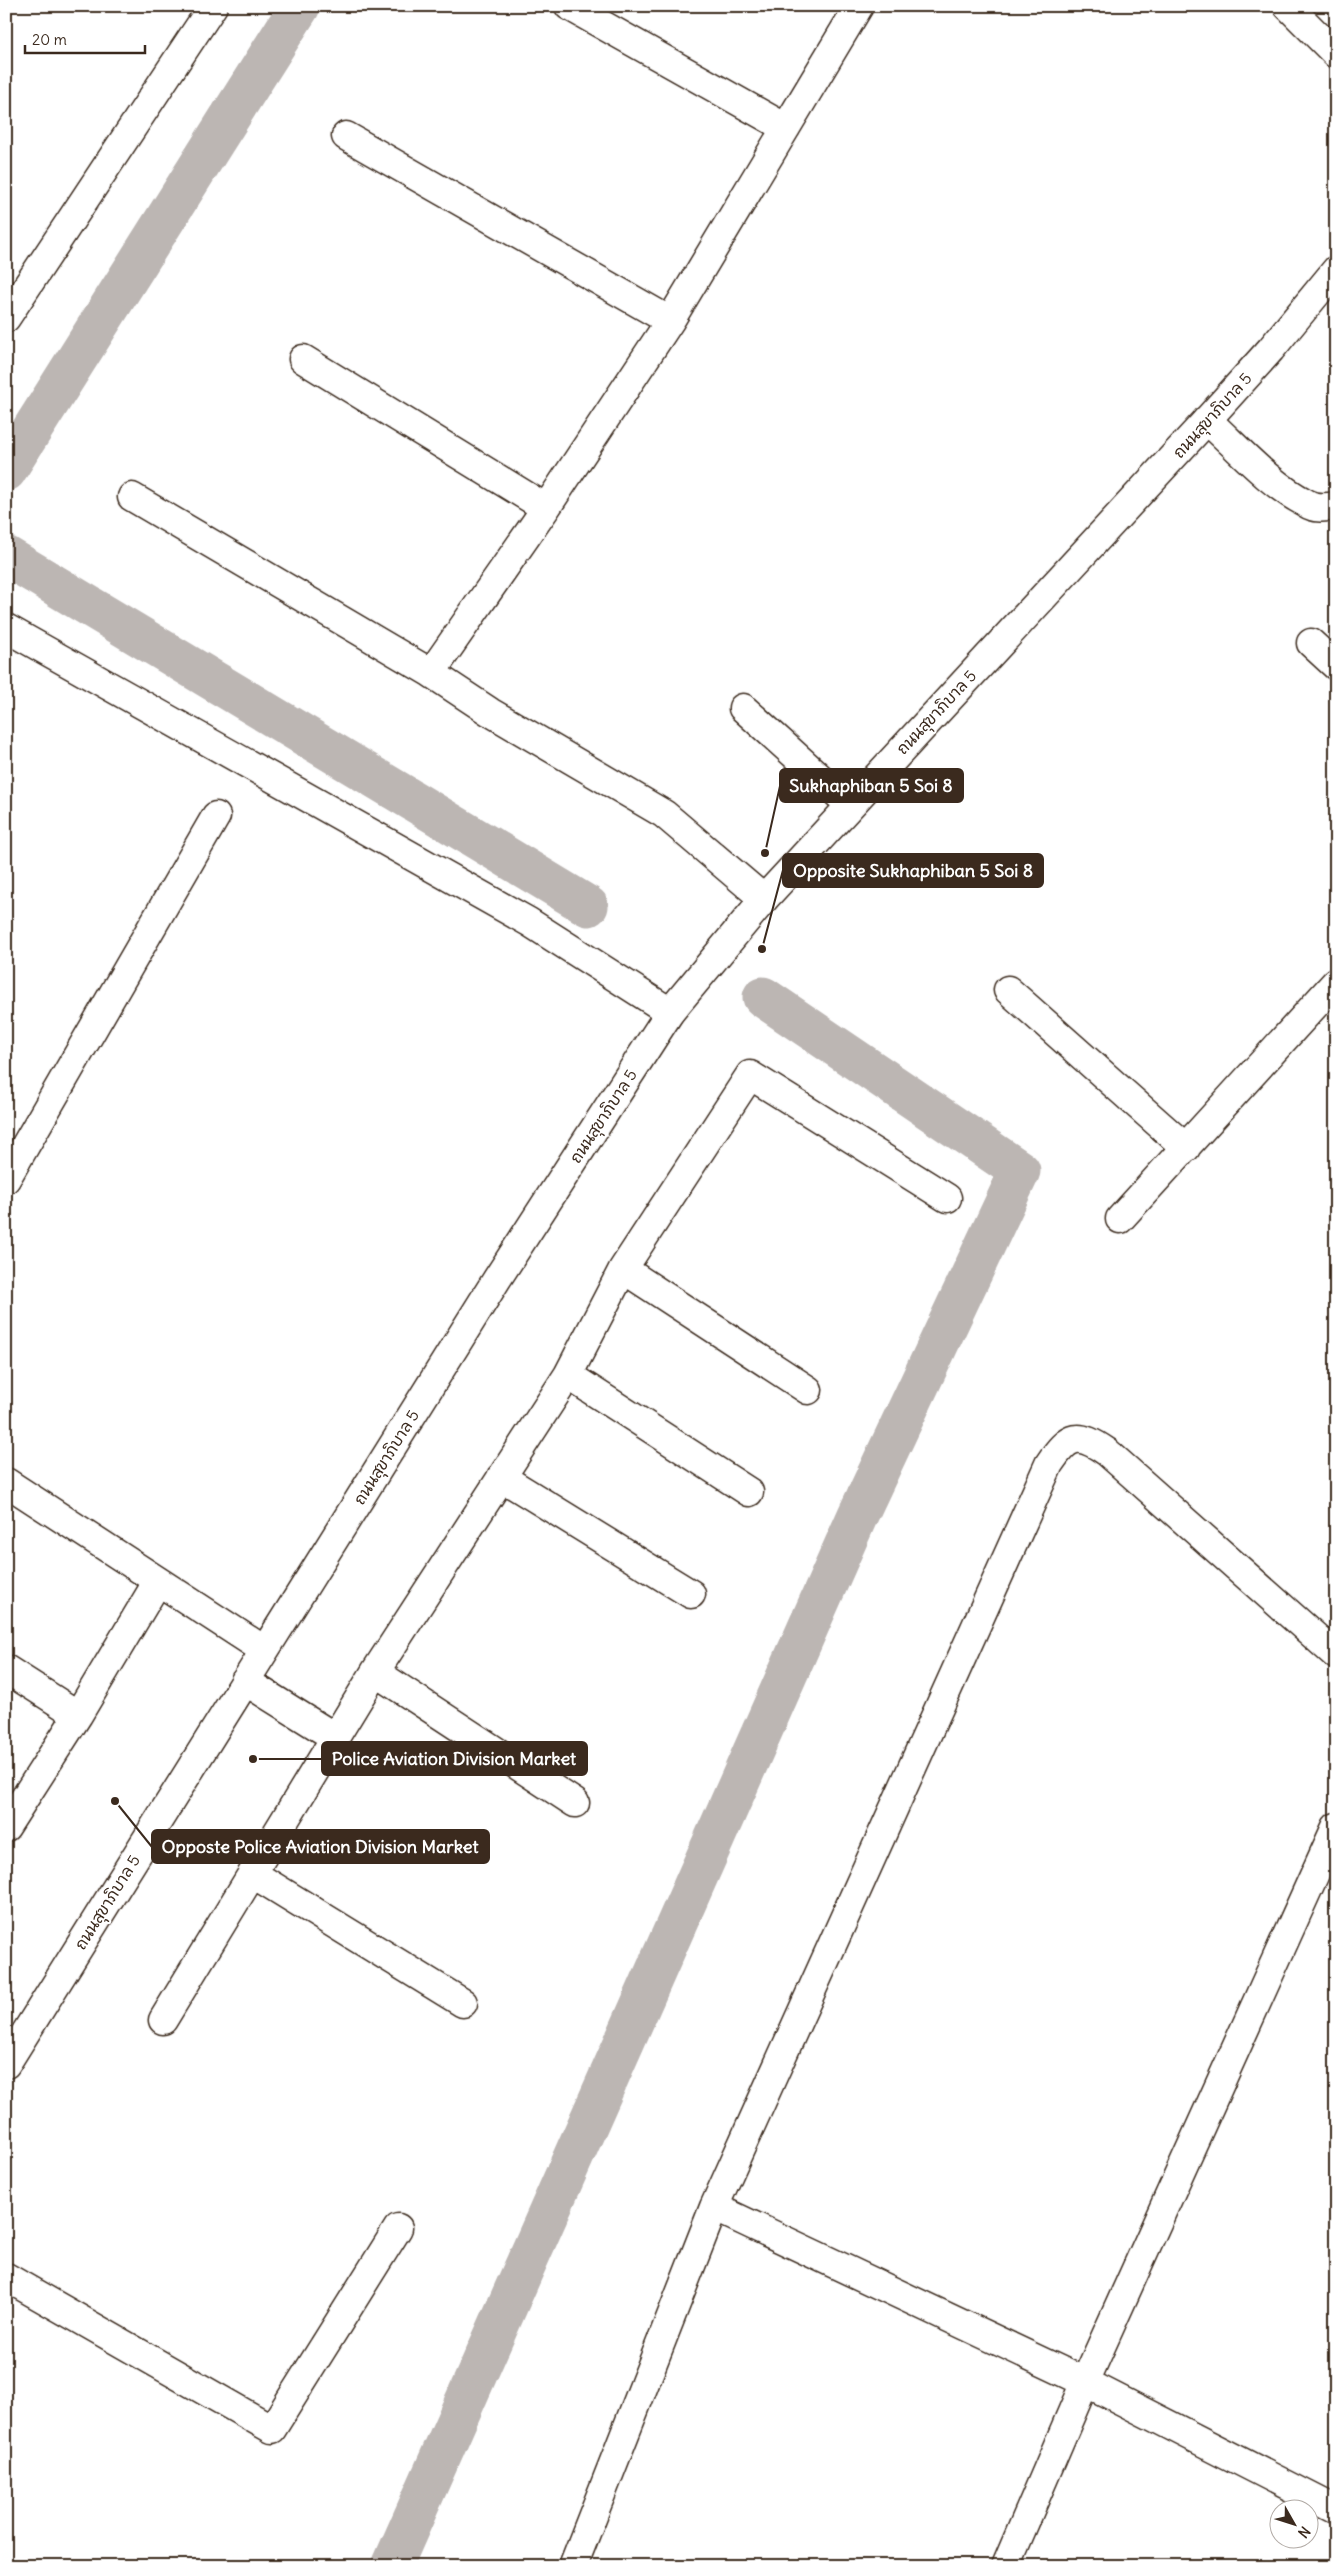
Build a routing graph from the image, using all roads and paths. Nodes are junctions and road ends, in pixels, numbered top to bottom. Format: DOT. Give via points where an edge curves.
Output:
graph roads {
  1 [pos="213,6"];
  2 [pos="568,6"];
  3 [pos="859,6"];
  4 [pos="1288,6"];
  5 [pos="1336,54"];
  6 [pos="786,128"];
  7 [pos="346,136"];
  8 [pos="1336,270"];
  9 [pos="6,318"];
  10 [pos="670,321"];
  11 [pos="303,360"];
  12 [pos="1207,420"];
  13 [pos="132,497"];
  14 [pos="1336,506"];
  15 [pos="546,508"];
  16 [pos="6,628"];
  17 [pos="1311,643"];
  18 [pos="1336,666"];
  19 [pos="431,673"];
  20 [pos="742,708"];
  21 [pos="850,805"];
  22 [pos="216,816"];
  23 [pos="764,899"];
  24 [pos="1336,982"];
  25 [pos="1008,990"];
  26 [pos="670,1012"];
  27 [pos="1186,1148"];
  28 [pos="6,1179"];
  29 [pos="947,1198"];
  30 [pos="1120,1218"];
  31 [pos="623,1269"];
  32 [pos="568,1375"];
  33 [pos="808,1390"];
  34 [pos="501,1477"];
  35 [pos="6,1482"];
  36 [pos="748,1492"];
  37 [pos="158,1580"];
  38 [pos="691,1594"];
  39 [pos="264,1650"];
  40 [pos="1336,1655"];
  41 [pos="6,1669"];
  42 [pos="376,1672"];
  43 [pos="245,1681"];
  44 [pos="78,1715"];
  45 [pos="336,1738"];
  46 [pos="575,1803"];
  47 [pos="6,1827"];
  48 [pos="1336,1827"];
  49 [pos="253,1874"];
  50 [pos="463,2003"];
  51 [pos="163,2020"];
  52 [pos="6,2064"];
  53 [pos="714,2206"];
  54 [pos="398,2228"];
  55 [pos="7,2280"];
  56 [pos="1085,2382"];
  57 [pos="1336,2510"];
  58 [pos="573,2566"];
  59 [pos="1006,2566"];
  1 -- 9 [label="street"];
  2 -- 6 [label="street"];
  3 -- 6 [label="street"];
  4 -- 5 [label="street"];
  6 -- 10 [label="street"];
  7 -- 10 [label="street"];
  8 -- 12 [label="street, ถนนสุขาภิบาล 5"];
  10 -- 15 [label="street"];
  11 -- 15 [label="street"];
  12 -- 14 [label="street" via="1277,483 1307,504 1324,508"];
  12 -- 21 [label="street, ถนนสุขาภิบาล 5"];
  13 -- 19 [label="street"];
  15 -- 19 [label="street"];
  16 -- 26 [label="street" via="529,922"];
  17 -- 18 [label="street"];
  19 -- 23 [label="street" via="490,712 664,814"];
  20 -- 21 [label="street"];
  21 -- 23 [label="street, ถนนสุขาภิบาล 5"];
  22 -- 28 [label="street"];
  23 -- 26 [label="street, ถนนสุขาภิบาล 5"];
  24 -- 27 [label="street"];
  25 -- 27 [label="street"];
  26 -- 39 [label="street, ถนนสุขาภิบาล 5" via="497,1279"];
  27 -- 30 [label="street"];
  29 -- 31 [label="street" via="750,1075"];
  31 -- 32 [label="street"];
  31 -- 33 [label="street"];
  32 -- 34 [label="street"];
  32 -- 36 [label="street"];
  34 -- 38 [label="street"];
  34 -- 42 [label="street"];
  35 -- 37 [label="street"];
  37 -- 39 [label="street"];
  37 -- 44 [label="street"];
  39 -- 43 [label="street, ถนนสุขาภิบาล 5"];
  40 -- 53 [label="street" via="1108,1452 1089,1440 1077,1438 1066,1442 1049,1464"];
  41 -- 44 [label="street"];
  42 -- 45 [label="street"];
  42 -- 46 [label="street"];
  43 -- 45 [label="street"];
  43 -- 52 [label="street, ถนนสุขาภิบาล 5"];
  44 -- 47 [label="street"];
  45 -- 49 [label="street"];
  48 -- 56 [label="street"];
  49 -- 50 [label="street"];
  49 -- 51 [label="street"];
  53 -- 56 [label="street"];
  53 -- 58 [label="street"];
  54 -- 55 [label="street" via="272,2429"];
  56 -- 57 [label="street"];
  56 -- 59 [label="street"];
}
